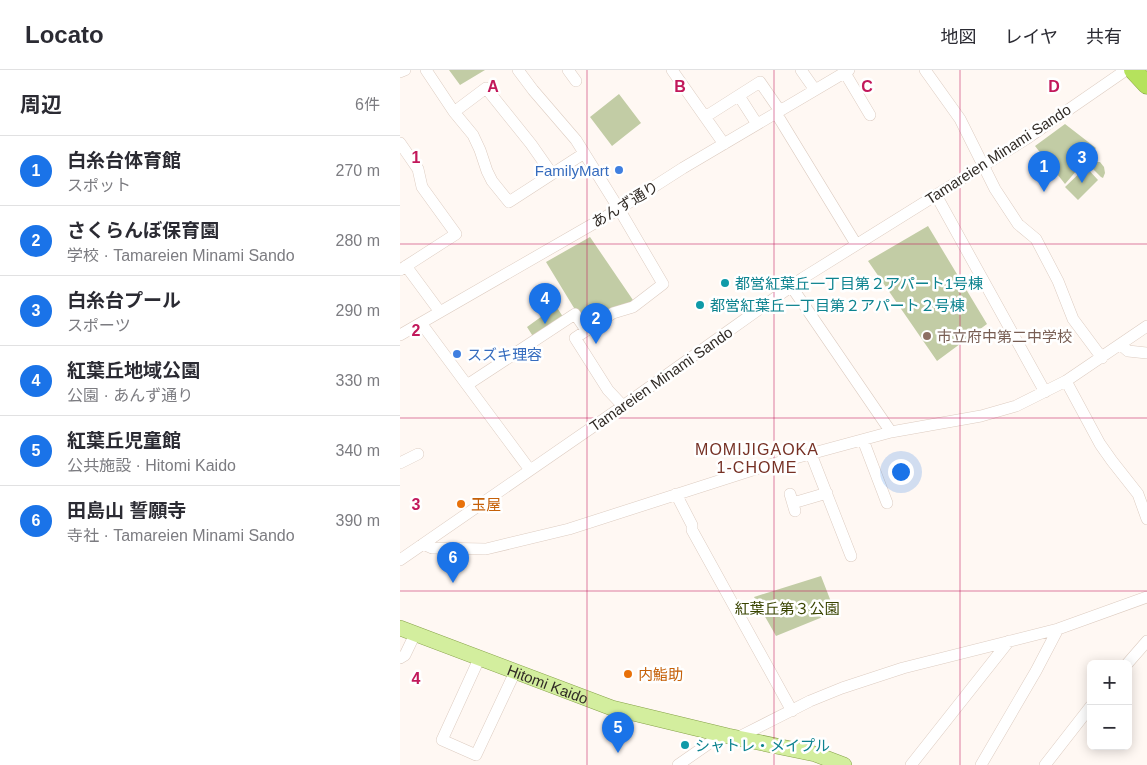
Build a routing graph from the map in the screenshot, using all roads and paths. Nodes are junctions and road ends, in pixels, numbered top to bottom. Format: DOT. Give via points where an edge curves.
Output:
graph roads {
  1 [pos="405,70"];
  2 [pos="426,70"];
  3 [pos="518,70"];
  4 [pos="568,70"];
  5 [pos="672,70"];
  6 [pos="801,70"];
  7 [pos="925,70"];
  8 [pos="1126,70"];
  9 [pos="1133,70"];
  10 [pos="1142,70"];
  11 [pos="847,71"];
  12 [pos="400,72"];
  13 [pos="1147,75"];
  14 [pos="576,81"];
  15 [pos="1147,85"];
  16 [pos="815,90"];
  17 [pos="739,96"];
  18 [pos="454,112"];
  19 [pos="778,112"];
  20 [pos="870,115"];
  21 [pos="705,117"];
  22 [pos="757,124"];
  23 [pos="400,143"];
  24 [pos="724,144"];
  25 [pos="583,154"];
  26 [pos="983,166"];
  27 [pos="552,174"];
  28 [pos="936,195"];
  29 [pos="619,208"];
  30 [pos="856,244"];
  31 [pos="403,268"];
  32 [pos="792,286"];
  33 [pos="440,312"];
  34 [pos="421,323"];
  35 [pos="1147,326"];
  36 [pos="586,330"];
  37 [pos="400,335"];
  38 [pos="1121,345"];
  39 [pos="1147,353"];
  40 [pos="1102,358"];
  41 [pos="1066,381"];
  42 [pos="467,385"];
  43 [pos="1045,392"];
  44 [pos="624,406"];
  45 [pos="891,432"];
  46 [pos="863,440"];
  47 [pos="418,454"];
  48 [pos="811,454"];
  49 [pos="400,462"];
  50 [pos="530,470"];
  51 [pos="827,493"];
  52 [pos="676,494"];
  53 [pos="793,503"];
  54 [pos="887,503"];
  55 [pos="1147,519"];
  56 [pos="422,544"];
  57 [pos="851,556"];
  58 [pos="400,560"];
  59 [pos="1147,597"];
  60 [pos="400,628"];
  61 [pos="1058,629"];
  62 [pos="415,634"];
  63 [pos="1009,641"];
  64 [pos="1147,641"];
  65 [pos="400,658"];
  66 [pos="479,659"];
  67 [pos="1130,660"];
  68 [pos="515,672"];
  69 [pos="792,711"];
  70 [pos="1087,711"];
  71 [pos="720,734"];
  72 [pos="737,738"];
  73 [pos="678,765"];
  74 [pos="844,765"];
  75 [pos="912,765"];
  76 [pos="981,765"];
  77 [pos="1045,765"];
  1 -- 12 [label="street"];
  2 -- 18 [label="street"];
  3 -- 25 [label="street" via="576,140"];
  4 -- 14 [label="street"];
  5 -- 21 [label="street"];
  6 -- 16 [label="street"];
  7 -- 26 [label="street" via="960,119"];
  8 -- 26 [label="street, Tamareien Minami Sando"];
  9 -- 15 [label="highway"];
  10 -- 13 [label="highway"];
  11 -- 16 [label="street, あんず通り"];
  11 -- 20 [label="street"];
  16 -- 19 [label="street, あんず通り"];
  17 -- 19 [label="street" via="760,82"];
  17 -- 21 [label="street"];
  17 -- 22 [label="street"];
  18 -- 27 [label="street" via="486,88"];
  18 -- 27 [label="street" via="473,135 492,181 509,202"];
  19 -- 22 [label="street, あんず通り"];
  19 -- 30 [label="street"];
  21 -- 24 [label="street"];
  22 -- 24 [label="street, あんず通り"];
  23 -- 31 [label="street" via="418,169 422,187 456,234"];
  24 -- 29 [label="street, あんず通り"];
  25 -- 27 [label="street"];
  25 -- 29 [label="street"];
  26 -- 28 [label="street, Tamareien Minami Sando"];
  26 -- 40 [label="street" via="1018,224 1036,239 1073,319"];
  28 -- 30 [label="street, Tamareien Minami Sando"];
  28 -- 43 [label="street"];
  29 -- 33 [label="street, あんず通り"];
  29 -- 36 [label="street" via="664,284 633,307 613,313"];
  30 -- 32 [label="street, Tamareien Minami Sando"];
  31 -- 33 [label="street"];
  32 -- 44 [label="street, Tamareien Minami Sando"];
  32 -- 45 [label="street"];
  33 -- 34 [label="street, あんず通り"];
  34 -- 37 [label="street, あんず通り"];
  34 -- 42 [label="street"];
  35 -- 38 [label="street"];
  36 -- 42 [label="street" via="575,314"];
  36 -- 44 [label="street" via="575,338 608,390"];
  38 -- 39 [label="street" via="1128,351"];
  38 -- 40 [label="street"];
  40 -- 41 [label="street"];
  41 -- 43 [label="street"];
  41 -- 55 [label="street" via="1100,444 1138,494"];
  42 -- 50 [label="street"];
  43 -- 45 [label="street" via="1016,406 981,416"];
  44 -- 50 [label="street, Tamareien Minami Sando"];
  45 -- 46 [label="street"];
  46 -- 48 [label="street"];
  46 -- 54 [label="street"];
  47 -- 49 [label="street"];
  48 -- 51 [label="street"];
  48 -- 52 [label="street"];
  50 -- 56 [label="street, Tamareien Minami Sando"];
  51 -- 53 [label="street"];
  51 -- 57 [label="street"];
  52 -- 56 [label="street" via="569,529 486,549 432,548"];
  52 -- 69 [label="street" via="692,530"];
  56 -- 58 [label="street, Tamareien Minami Sando"];
  59 -- 61 [label="street"];
  60 -- 62 [label="main road, Hitomi Kaido"];
  61 -- 63 [label="street"];
  61 -- 76 [label="street"];
  62 -- 65 [label="street" via="405,655"];
  62 -- 66 [label="main road, Hitomi Kaido"];
  63 -- 69 [label="street" via="903,668 842,688"];
  63 -- 75 [label="street"];
  64 -- 67 [label="street"];
  66 -- 68 [label="main road, Hitomi Kaido"];
  66 -- 68 [label="street" via="442,740 476,755"];
  68 -- 71 [label="main road, Hitomi Kaido" via="612,708"];
  69 -- 72 [label="street"];
  70 -- 77 [label="street"];
  71 -- 72 [label="main road, Hitomi Kaido"];
  71 -- 73 [label="street"];
  72 -- 74 [label="main road, Hitomi Kaido" via="815,754"];
}
